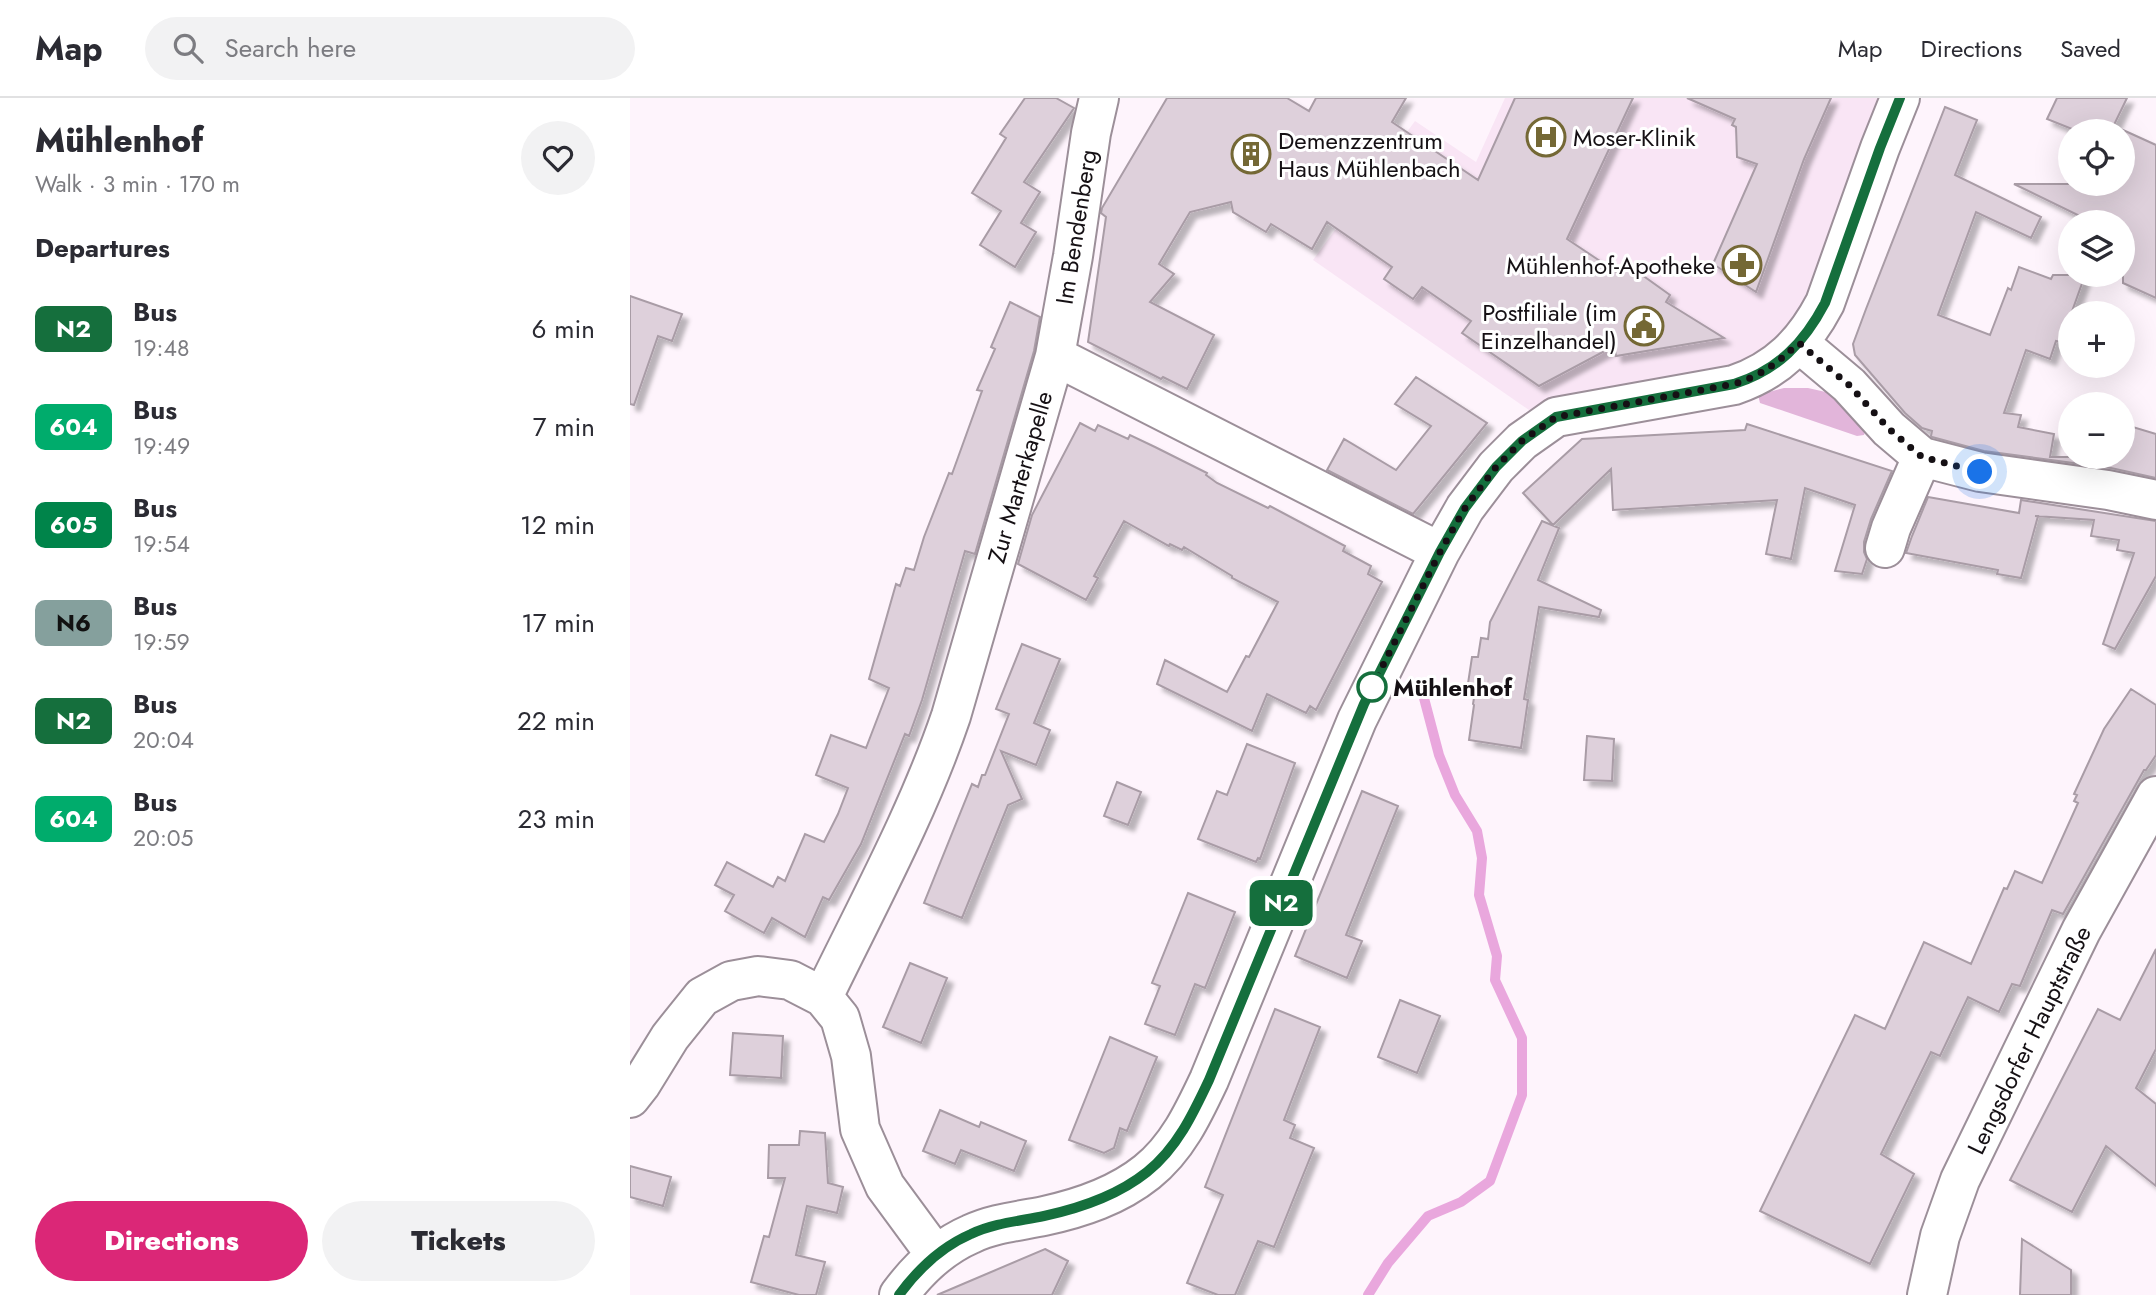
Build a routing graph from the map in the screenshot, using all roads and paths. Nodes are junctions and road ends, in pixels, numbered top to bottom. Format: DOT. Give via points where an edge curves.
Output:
graph roads {
  1 [pos="1099,98"];
  2 [pos="1900,98"];
  3 [pos="1799,343"];
  4 [pos="1055,356"];
  5 [pos="1922,457"];
  6 [pos="2156,500"];
  7 [pos="1885,548"];
  8 [pos="1440,552"];
  9 [pos="2156,796"];
  10 [pos="822,997"];
  11 [pos="630,1098"];
  12 [pos="935,1254"];
  13 [pos="899,1295"];
  14 [pos="1927,1295"];
  1 -- 4 [label="street, Im Bendenberg"];
  2 -- 3 [label="street" via="1825,303"];
  3 -- 5 [label="street"];
  3 -- 8 [label="street" via="1755,378 1556,417 1496,467"];
  4 -- 8 [label="street, Zur Marterkapelle"];
  4 -- 10 [label="street, Zur Marterkapelle" via="936,759"];
  5 -- 6 [label="street" via="1980,472"];
  5 -- 7 [label="street"];
  8 -- 12 [label="street" via="1357,720 1209,1080 1171,1148 1129,1185 1087,1205 971,1233"];
  9 -- 14 [label="street, Lengsdorfer Hauptstraße" via="2081,932 1965,1169 1940,1236"];
  10 -- 11 [label="street" via="790,980 758,976 731,981 702,997"];
  10 -- 12 [label="street" via="841,1018 860,1129 885,1186"];
  12 -- 13 [label="street"];
}
